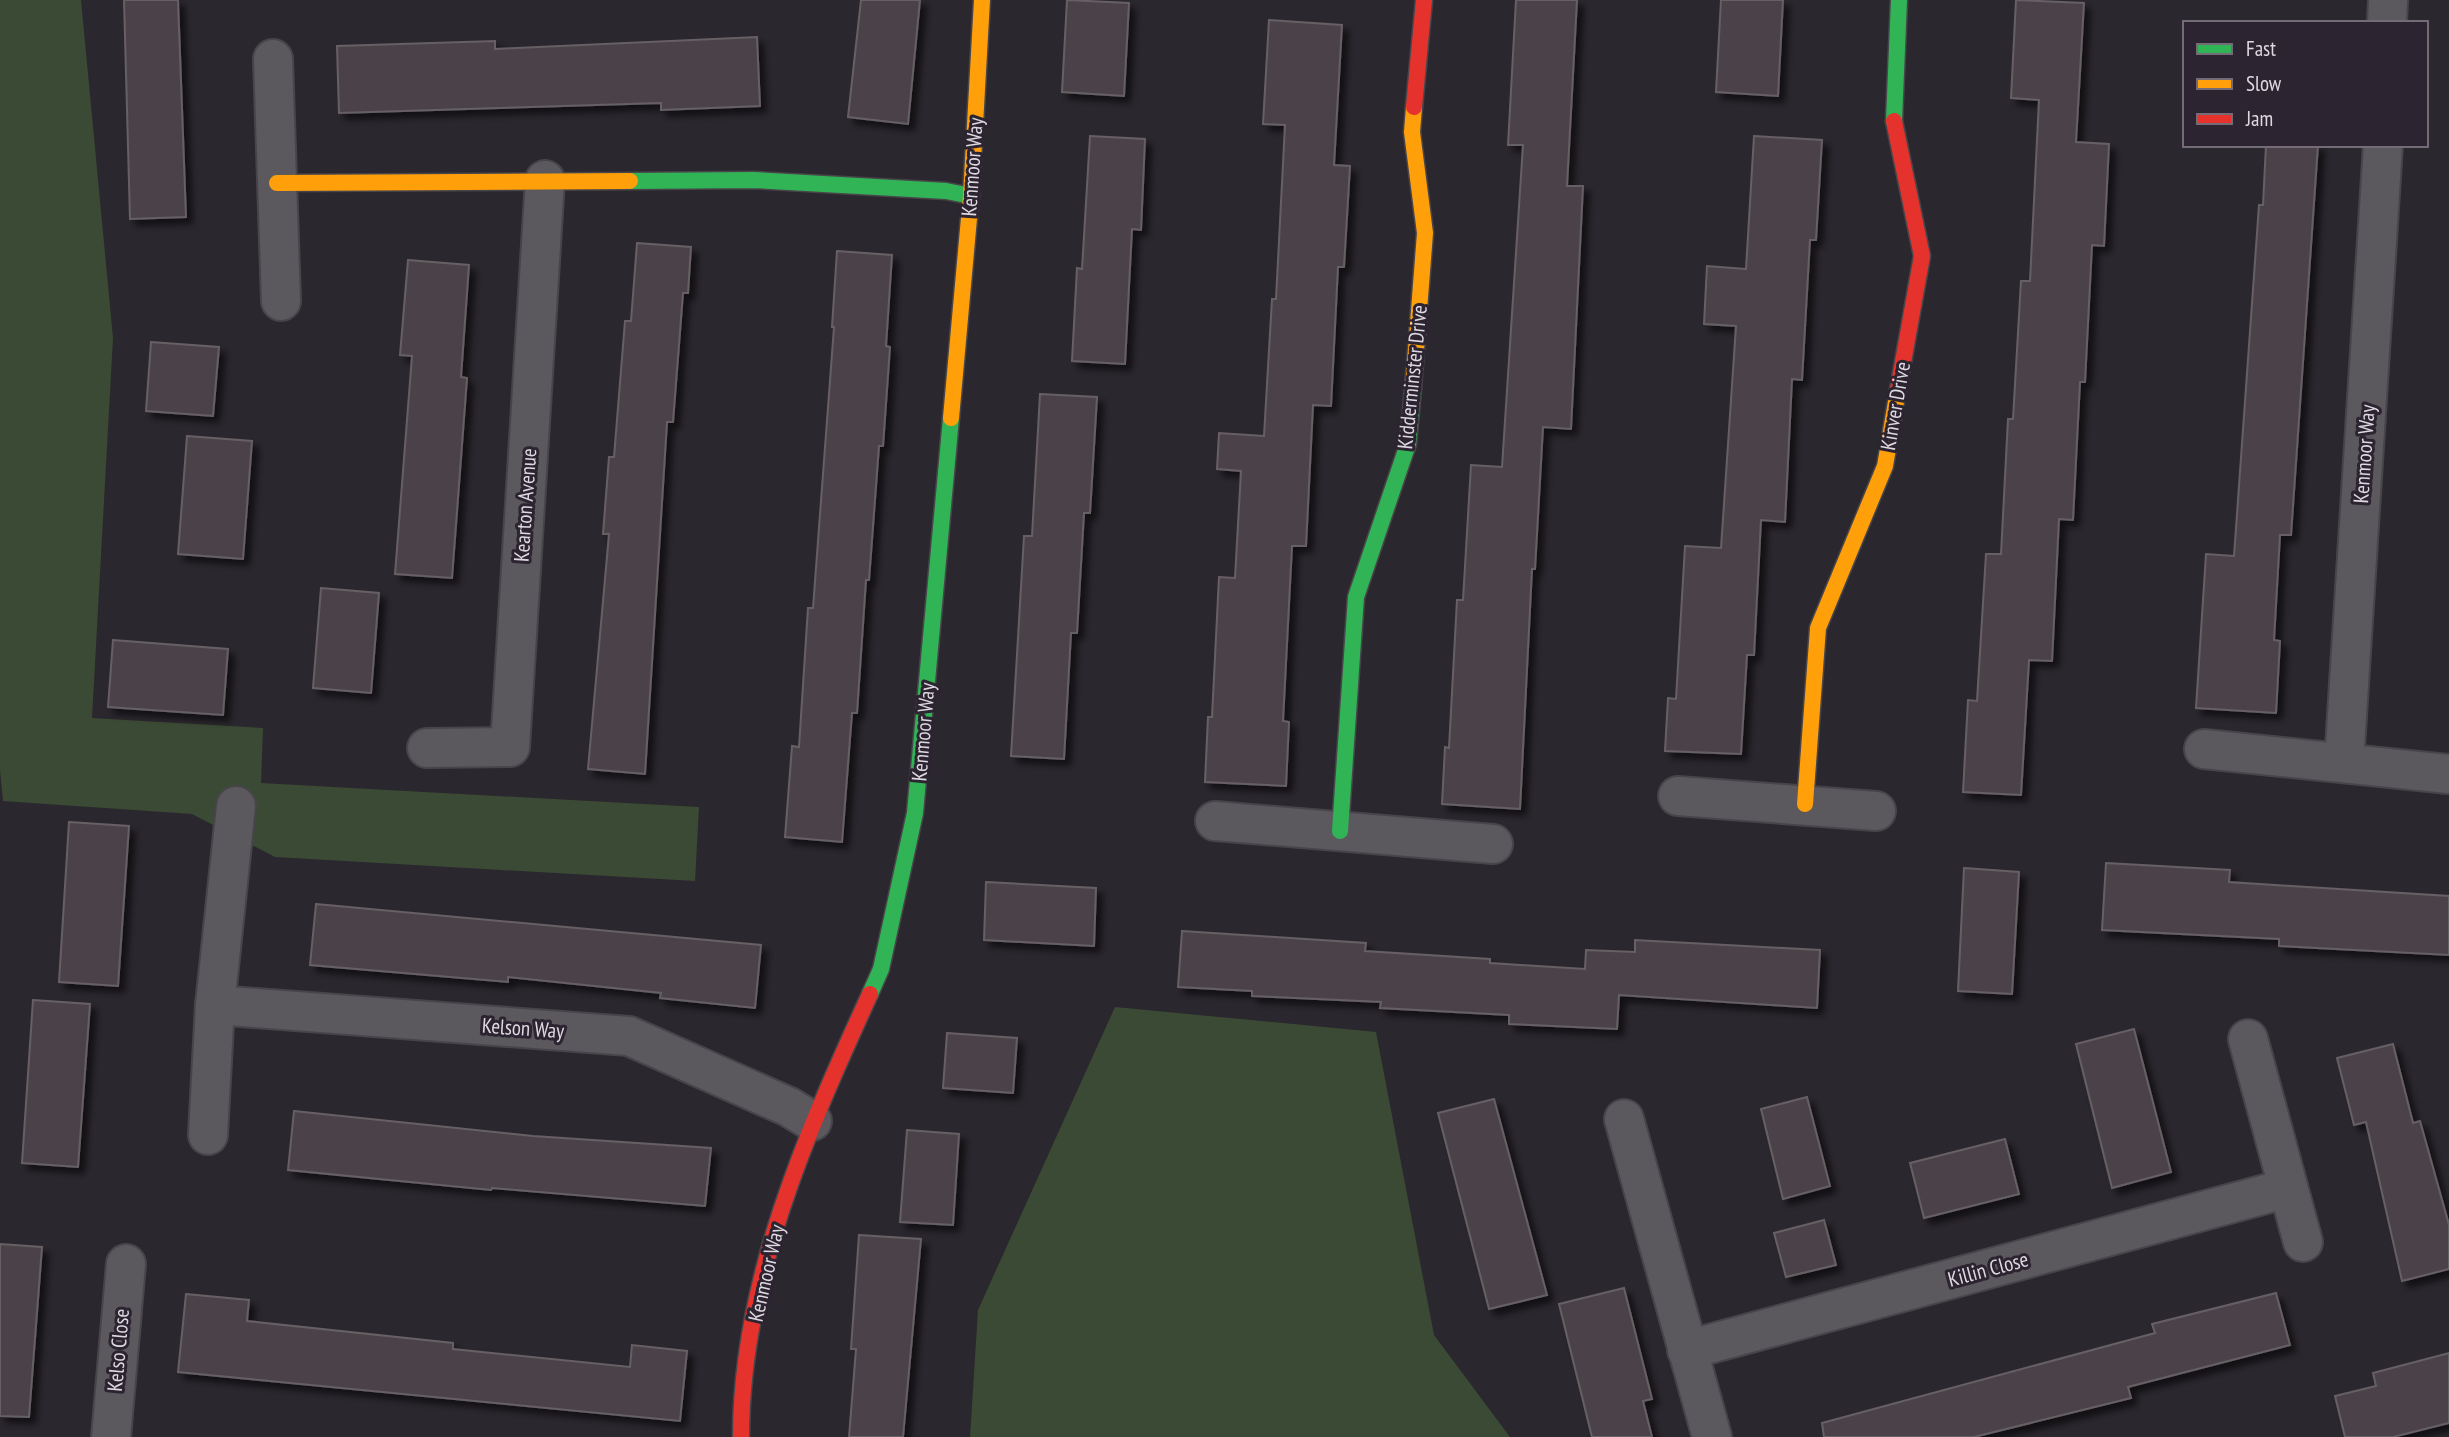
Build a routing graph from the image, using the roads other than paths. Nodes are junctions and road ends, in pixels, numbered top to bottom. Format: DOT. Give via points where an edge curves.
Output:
graph roads {
  1 [pos="982,0"];
  2 [pos="1424,0"];
  3 [pos="1899,0"];
  4 [pos="2388,0"];
  5 [pos="2387,21"];
  6 [pos="273,60"];
  7 [pos="2383,147"];
  8 [pos="545,180"];
  9 [pos="276,183"];
  10 [pos="971,196"];
  11 [pos="281,301"];
  12 [pos="427,748"];
  13 [pos="2204,749"];
  14 [pos="2344,763"];
  15 [pos="2449,774"];
  16 [pos="1678,796"];
  17 [pos="1805,804"];
  18 [pos="236,806"];
  19 [pos="1876,811"];
  20 [pos="1215,821"];
  21 [pos="1340,831"];
  22 [pos="1493,844"];
  23 [pos="215,1005"];
  24 [pos="2248,1039"];
  25 [pos="1623,1119"];
  26 [pos="812,1121"];
  27 [pos="208,1135"];
  28 [pos="2288,1188"];
  29 [pos="2303,1242"];
  30 [pos="126,1264"];
  31 [pos="1687,1350"];
  32 [pos="111,1437"];
  33 [pos="741,1437"];
  34 [pos="1712,1437"];
  1 -- 10 [label="street, Kenmoor Way"];
  2 -- 21 [label="street, Kidderminster Drive" via="1412,132 1425,233 1408,444 1356,597"];
  3 -- 17 [label="street, Kinver Drive" via="1894,124 1922,256 1885,466 1818,628"];
  4 -- 5 [label="street"];
  6 -- 9 [label="street"];
  7 -- 14 [label="street, Kenmoor Way"];
  8 -- 9 [label="street"];
  8 -- 10 [label="street" via="754,180"];
  8 -- 12 [label="street, Kearton Avenue" via="510,747"];
  9 -- 11 [label="street"];
  10 -- 26 [label="street, Kenmoor Way" via="915,813 881,969"];
  13 -- 14 [label="street"];
  14 -- 15 [label="street"];
  16 -- 17 [label="street"];
  17 -- 19 [label="street"];
  18 -- 23 [label="street"];
  20 -- 21 [label="street"];
  21 -- 22 [label="street"];
  23 -- 26 [label="street, Kelson Way" via="629,1036"];
  23 -- 27 [label="street"];
  24 -- 28 [label="street"];
  25 -- 31 [label="street"];
  26 -- 33 [label="street, Kenmoor Way" via="770,1241 741,1389"];
  28 -- 29 [label="street"];
  28 -- 31 [label="street, Killin Close"];
  30 -- 32 [label="street, Kelso Close"];
  31 -- 34 [label="street"];
}
